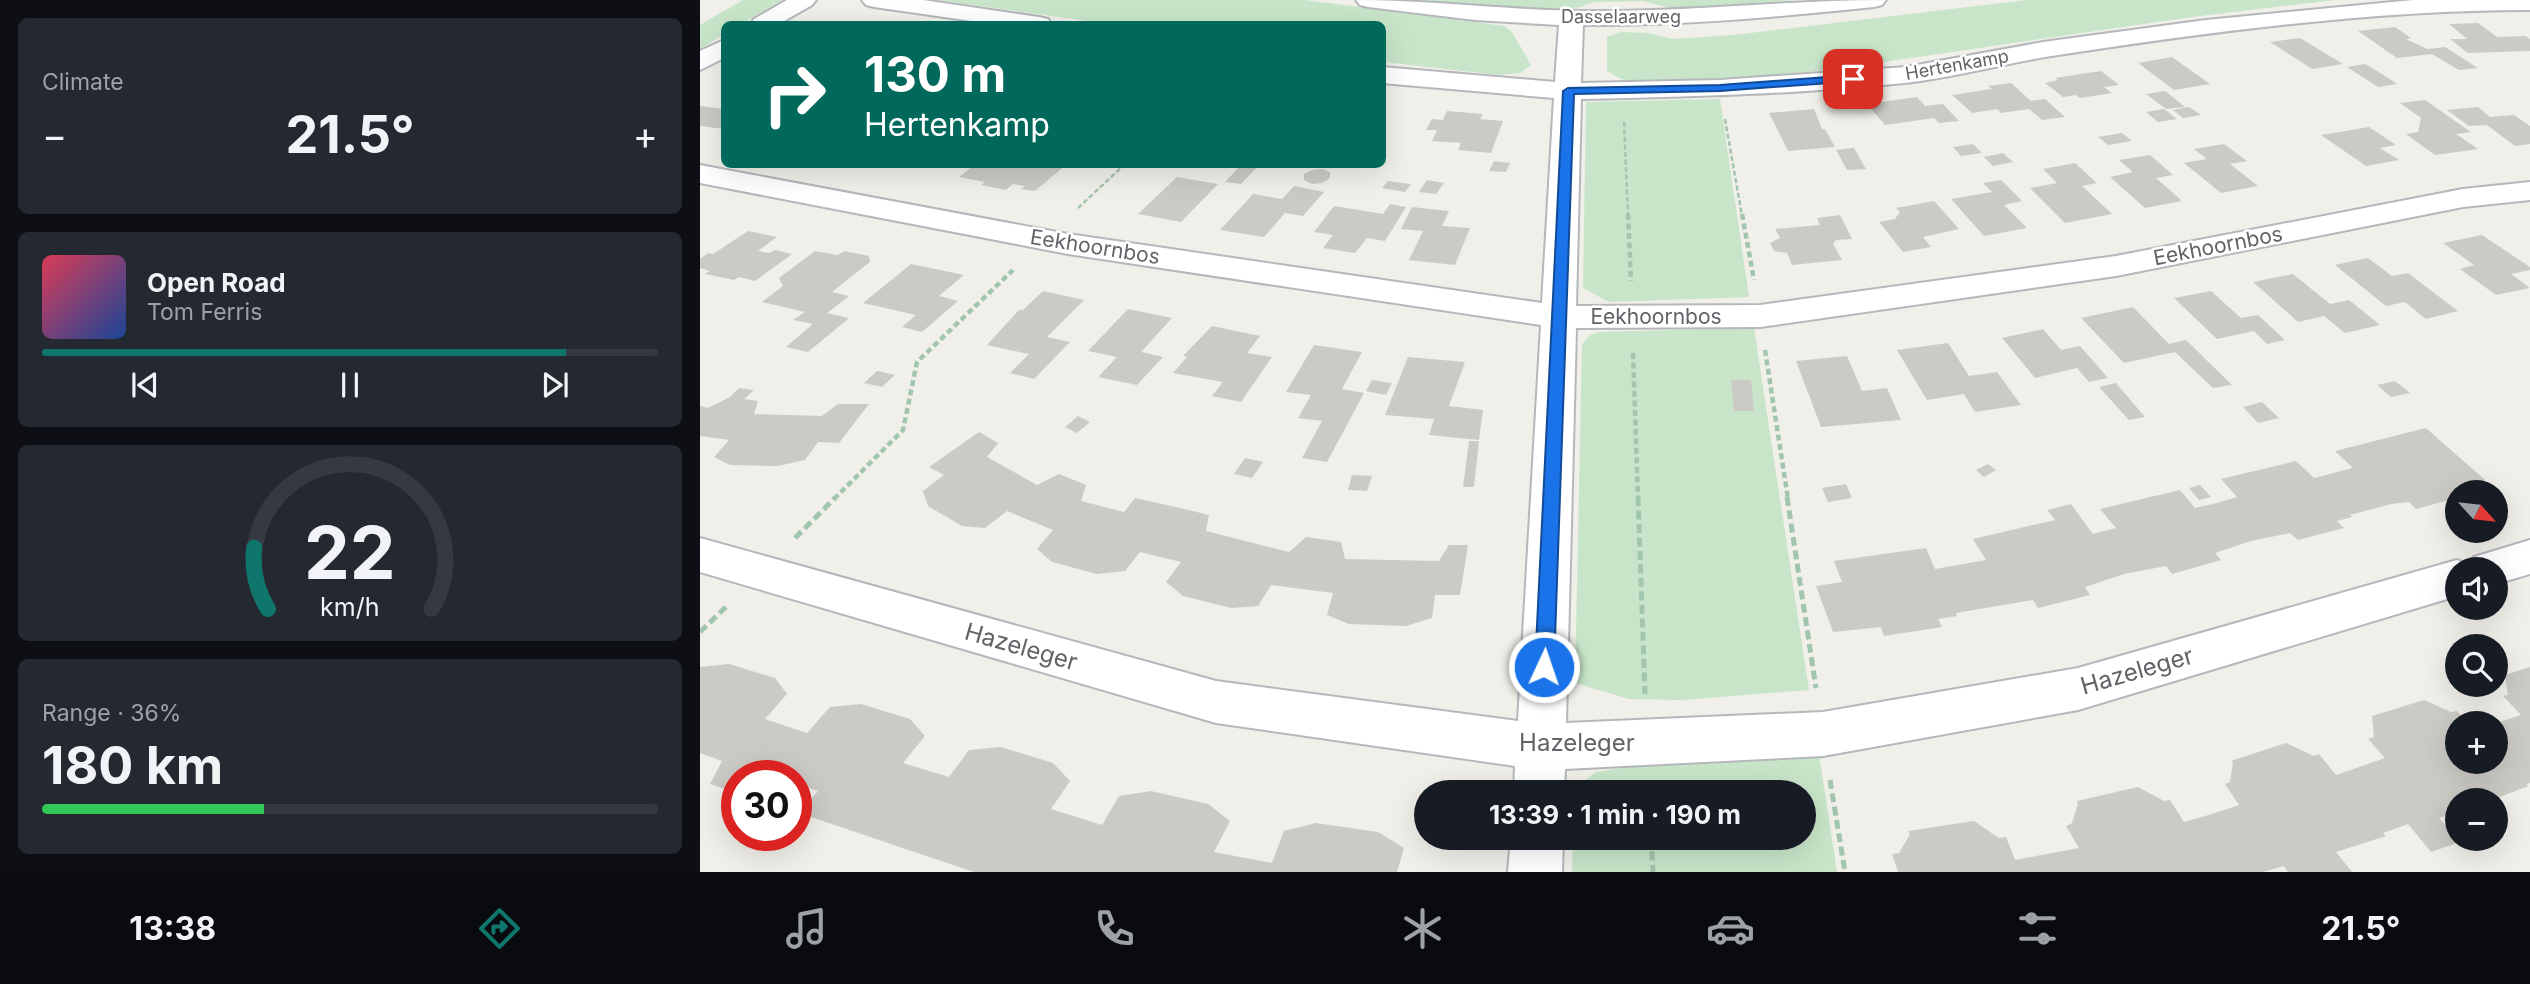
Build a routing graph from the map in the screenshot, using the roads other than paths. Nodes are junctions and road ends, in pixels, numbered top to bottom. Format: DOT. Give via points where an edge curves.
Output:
graph roads {
  1 [pos="804,0"];
  2 [pos="874,0"];
  3 [pos="1368,0"];
  4 [pos="1874,0"];
  5 [pos="2530,4"];
  6 [pos="1620,9"];
  7 [pos="1571,18"];
  8 [pos="768,21"];
  9 [pos="1018,21"];
  10 [pos="721,50"];
  11 [pos="700,62"];
  12 [pos="1386,75"];
  13 [pos="1568,91"];
  14 [pos="700,174"];
  15 [pos="2530,191"];
  16 [pos="1560,317"];
  17 [pos="700,555"];
  18 [pos="2530,557"];
  19 [pos="2508,563"];
  20 [pos="2445,582"];
  21 [pos="1541,747"];
  22 [pos="1540,780"];
  23 [pos="1536,850"];
  24 [pos="1535,872"];
  1 -- 8 [label="street"];
  2 -- 9 [label="street"];
  3 -- 7 [label="street, Dasselaarweg"];
  4 -- 6 [label="street, Dasselaarweg" via="1777,11"];
  5 -- 13 [label="street, Hertenkamp" via="2455,3 2206,27 1906,75 1720,88"];
  6 -- 7 [label="street, Dasselaarweg"];
  7 -- 13 [label="street"];
  10 -- 11 [label="street"];
  12 -- 13 [label="street, Hertenkamp"];
  13 -- 16 [label="street"];
  14 -- 16 [label="street, Eekhoornbos" via="1044,239"];
  15 -- 16 [label="street, Eekhoornbos" via="2463,198 2116,266 1760,316"];
  16 -- 21 [label="street"];
  17 -- 21 [label="street, Hazeleger" via="1216,702"];
  18 -- 19 [label="street"];
  20 -- 21 [label="street, Hazeleger" via="2078,689 1823,734"];
  21 -- 22 [label="street"];
  23 -- 24 [label="street"];
}
